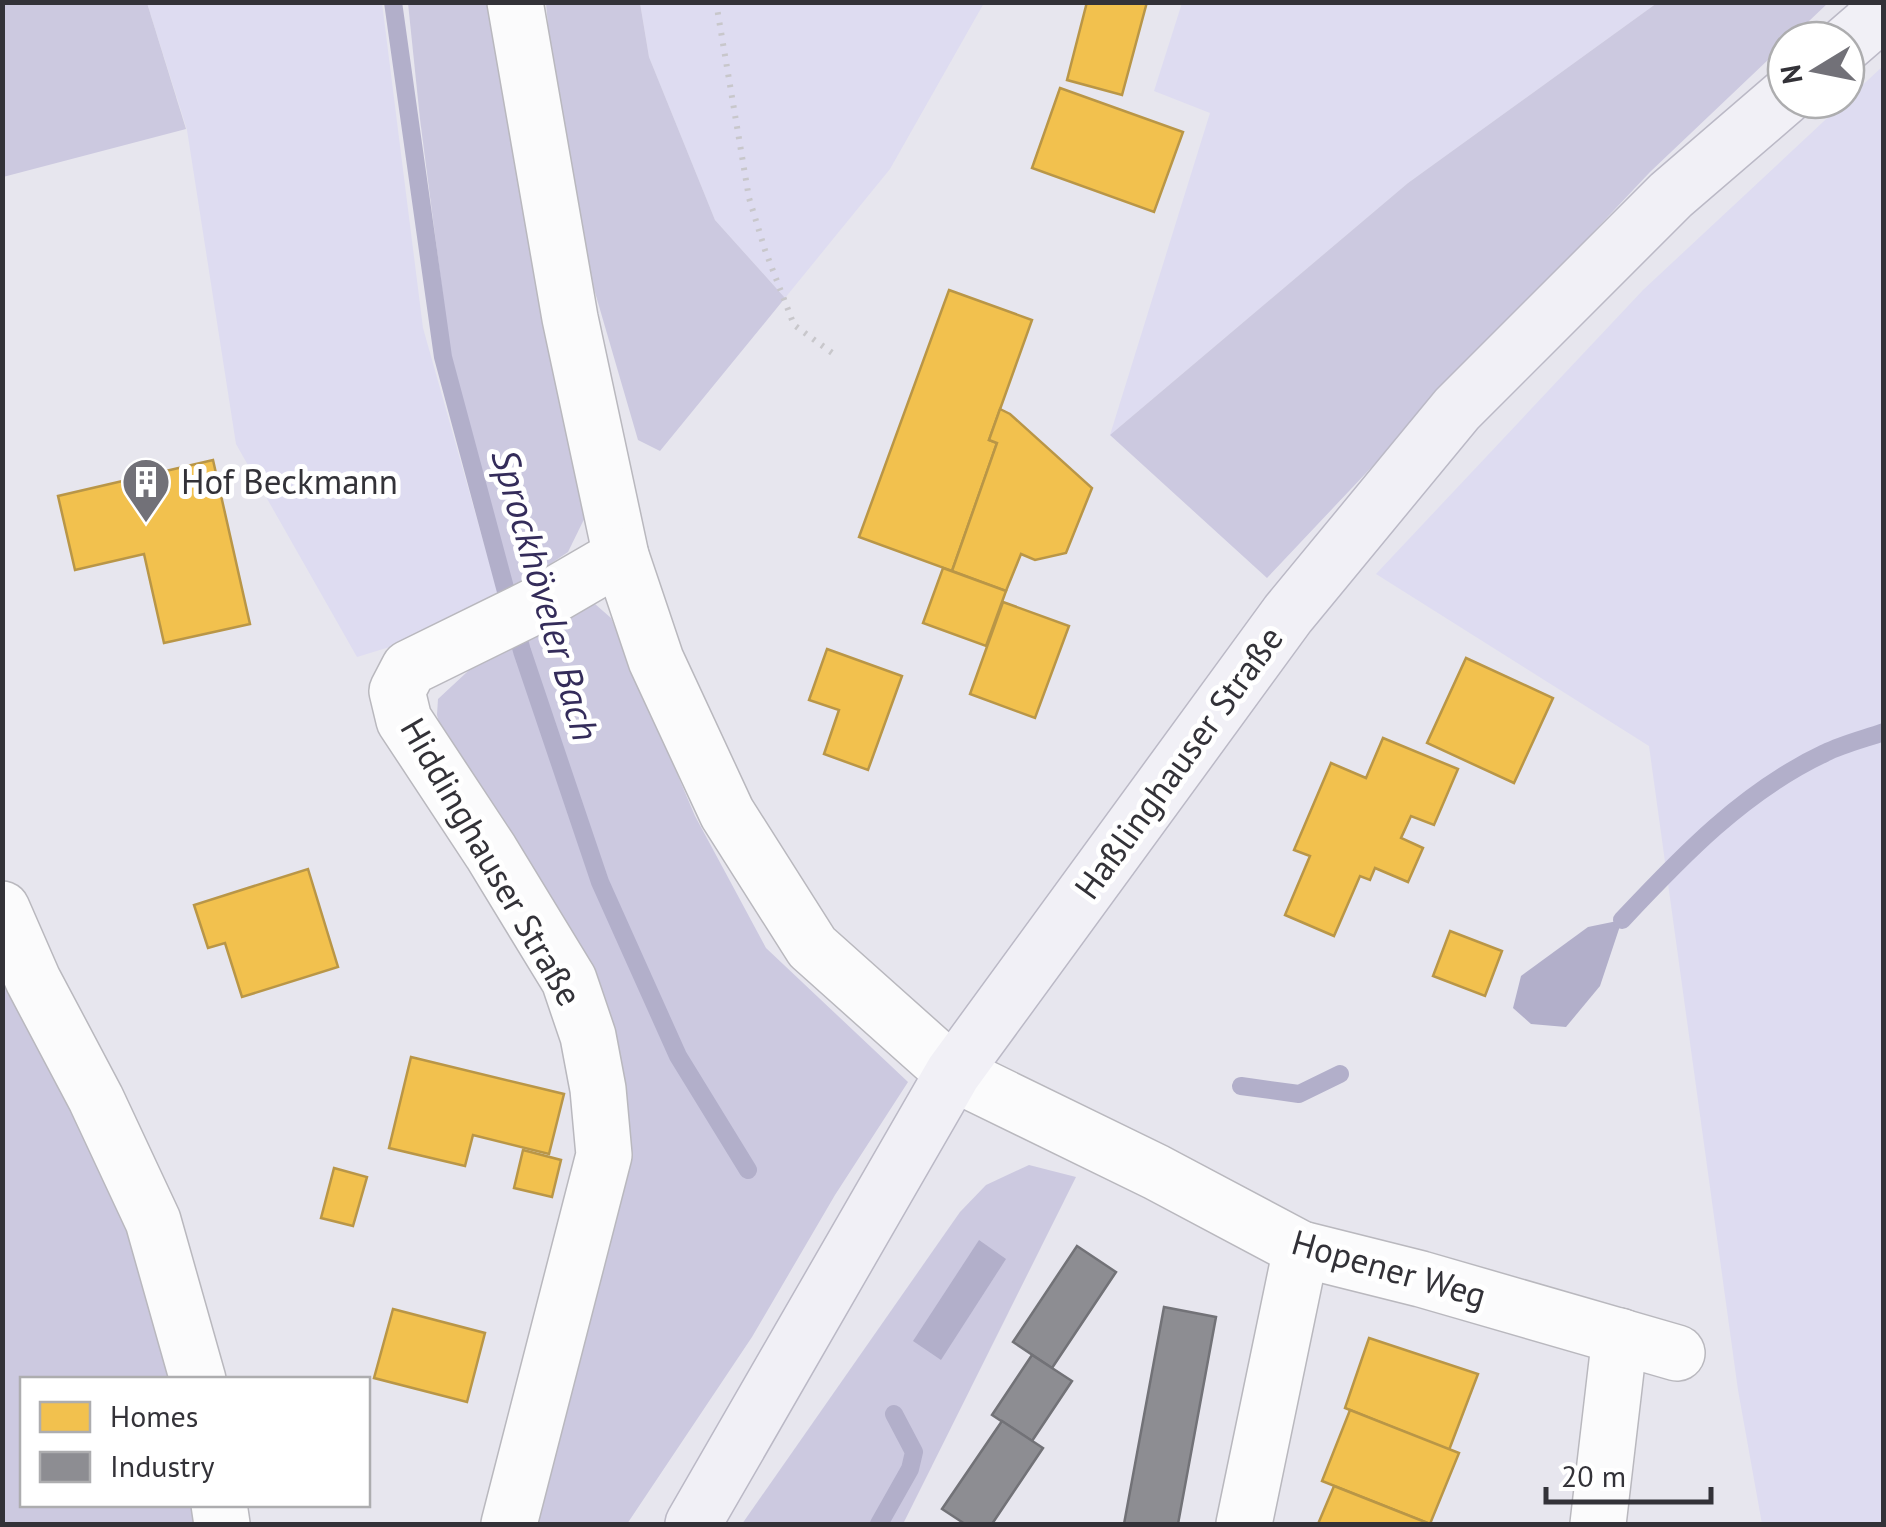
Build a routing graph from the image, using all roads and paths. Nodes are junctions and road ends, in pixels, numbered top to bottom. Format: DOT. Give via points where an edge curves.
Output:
graph roads {
  1 [pos="515,2"];
  2 [pos="716,2"];
  3 [pos="1766,113"];
  4 [pos="835,355"];
  5 [pos="621,556"];
  6 [pos="2,909"];
  7 [pos="954,1073"];
  8 [pos="1300,1249"];
  9 [pos="1620,1336"];
  10 [pos="1677,1353"];
  11 [pos="197,1377"];
  12 [pos="509,1524"];
  13 [pos="693,1524"];
  14 [pos="1244,1524"];
  15 [pos="1598,1524"];
  1 -- 5 [label="street" via="570,318"];
  2 -- 4 [label="path" via="764,250 794,325"];
  3 -- 7 [label="main road, Haßlinghauser Straße" via="1672,195 1456,409 1288,614"];
  5 -- 7 [label="street" via="656,660 727,813 812,947"];
  5 -- 12 [label="street, Hiddinghauser Straße" via="409,668 396,691 404,720 569,980 598,1089 604,1155"];
  6 -- 11 [label="street" via="152,1221"];
  7 -- 8 [label="street, Hopener Weg"];
  7 -- 13 [label="main road, Haßlinghauser Straße"];
  8 -- 9 [label="street, Hopener Weg"];
  8 -- 14 [label="street"];
  9 -- 10 [label="street, Hopener Weg"];
  9 -- 15 [label="street"];
}
